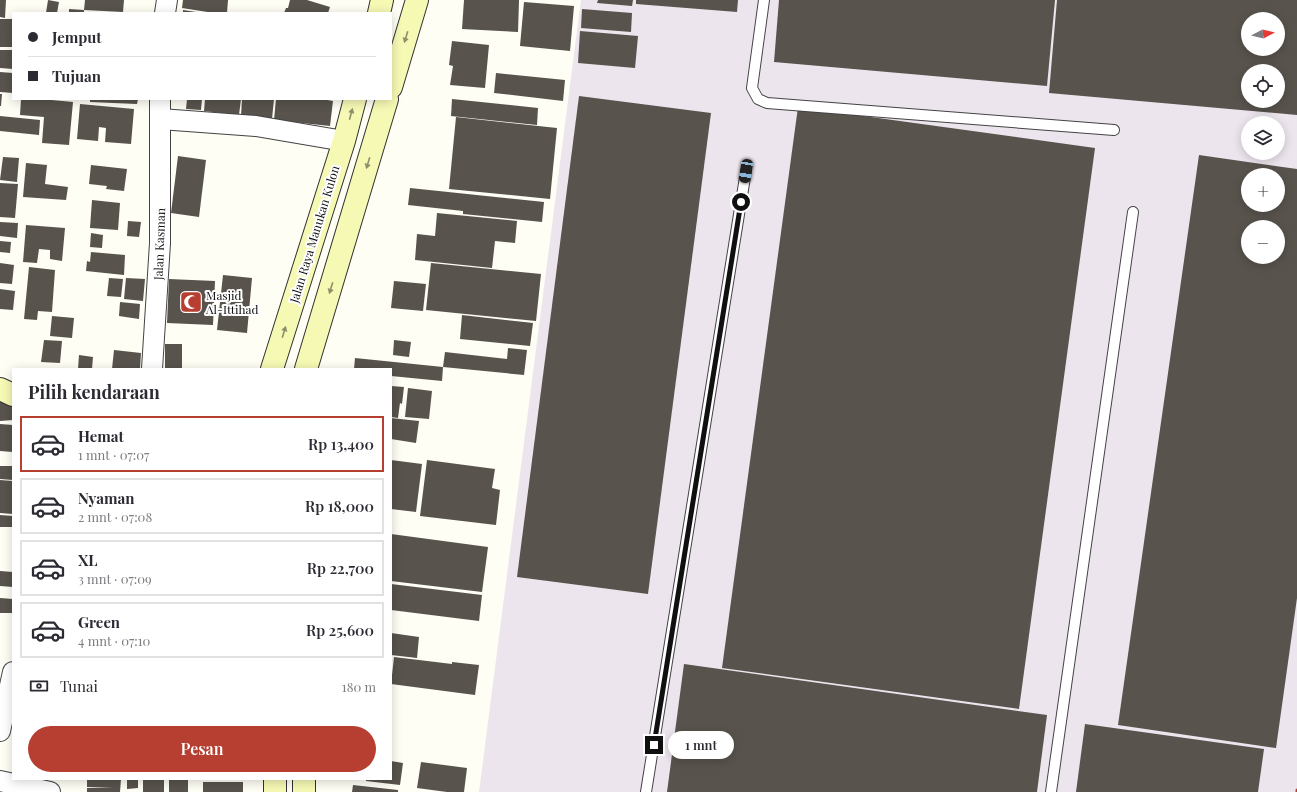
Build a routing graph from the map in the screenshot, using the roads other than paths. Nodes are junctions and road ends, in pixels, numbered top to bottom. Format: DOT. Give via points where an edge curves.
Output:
graph roads {
  1 [pos="166,0"];
  2 [pos="382,0"];
  3 [pos="417,0"];
  4 [pos="764,0"];
  5 [pos="165,12"];
  6 [pos="379,12"];
  7 [pos="392,84"];
  8 [pos="160,100"];
  9 [pos="355,100"];
  10 [pos="387,100"];
  11 [pos="160,119"];
  12 [pos="1114,130"];
  13 [pos="344,141"];
  14 [pos="746,171"];
  15 [pos="1133,212"];
  16 [pos="152,368"];
  17 [pos="272,368"];
  18 [pos="306,368"];
  19 [pos="0,390"];
  20 [pos="12,395"];
  21 [pos="12,677"];
  22 [pos="0,731"];
  23 [pos="275,780"];
  24 [pos="304,780"];
  25 [pos="0,781"];
  26 [pos="50,792"];
  27 [pos="275,792"];
  28 [pos="304,792"];
  29 [pos="646,792"];
  30 [pos="1051,792"];
  1 -- 5 [label="street"];
  2 -- 6 [label="main road"];
  3 -- 7 [label="main road, one-way"];
  4 -- 12 [label="lane" via="752,88 758,99 766,104"];
  8 -- 11 [label="street, Jalan Kasman"];
  13 -- 9 [label="main road, Jalan Raya Manukan Kulon, one-way"];
  10 -- 18 [label="main road, one-way"];
  11 -- 13 [label="street" via="256,126"];
  11 -- 16 [label="street, Jalan Kasman" via="160,243"];
  17 -- 13 [label="main road, Jalan Raya Manukan Kulon, one-way"];
  14 -- 29 [label="lane"];
  15 -- 30 [label="lane"];
  19 -- 20 [label="main road"];
  21 -- 22 [label="street"];
  23 -- 27 [label="main road"];
  24 -- 28 [label="main road"];
  25 -- 26 [label="street"];
}
